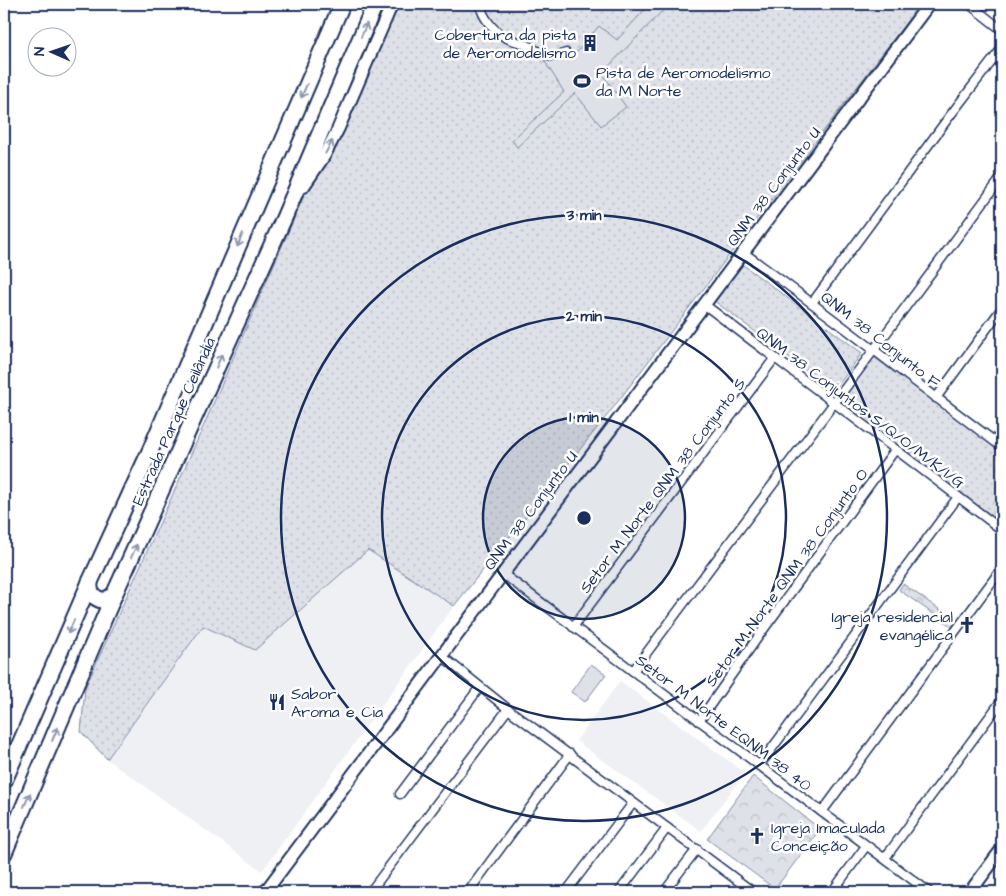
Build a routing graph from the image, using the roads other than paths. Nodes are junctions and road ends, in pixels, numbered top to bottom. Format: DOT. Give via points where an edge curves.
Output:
graph roads {
  1 [pos="342,4"];
  2 [pos="375,4"];
  3 [pos="392,4"];
  4 [pos="480,4"];
  5 [pos="929,4"];
  6 [pos="969,4"];
  7 [pos="1002,30"];
  8 [pos="1002,48"];
  9 [pos="568,55"];
  10 [pos="1002,177"];
  11 [pos="284,218"];
  12 [pos="744,253"];
  13 [pos="812,303"];
  14 [pos="705,305"];
  15 [pos="1002,308"];
  16 [pos="873,351"];
  17 [pos="774,359"];
  18 [pos="936,398"];
  19 [pos="833,403"];
  20 [pos="1001,444"];
  21 [pos="895,450"];
  22 [pos="958,497"];
  23 [pos="1002,530"];
  24 [pos="1002,568"];
  25 [pos="503,574"];
  26 [pos="90,582"];
  27 [pos="114,595"];
  28 [pos="573,627"];
  29 [pos="442,656"];
  30 [pos="633,670"];
  31 [pos="480,687"];
  32 [pos="1002,700"];
  33 [pos="508,709"];
  34 [pos="699,721"];
  35 [pos="570,754"];
  36 [pos="759,766"];
  37 [pos="4,781"];
  38 [pos="400,794"];
  39 [pos="633,803"];
  40 [pos="822,812"];
  41 [pos="667,828"];
  42 [pos="866,846"];
  43 [pos="697,849"];
  44 [pos="1002,849"];
  45 [pos="4,853"];
  46 [pos="885,858"];
  47 [pos="265,892"];
  48 [pos="370,892"];
  49 [pos="468,892"];
  50 [pos="566,892"];
  51 [pos="619,892"];
  52 [pos="664,892"];
  53 [pos="753,892"];
  54 [pos="832,892"];
  55 [pos="929,892"];
  56 [pos="970,892"];
  1 -- 26 [label="highway, Estrada Parque Ceilândia, one-way" via="150,452"];
  11 -- 2 [label="highway, Estrada Parque Ceilândia, one-way"];
  11 -- 3 [label="street, one-way" via="338,130"];
  4 -- 9 [label="street" via="488,22 503,36 546,56"];
  5 -- 12 [label="street, QNM 38 Conjunto U"];
  6 -- 7 [label="street"];
  8 -- 13 [label="street"];
  10 -- 16 [label="street"];
  27 -- 11 [label="highway, Estrada Parque Ceilândia, one-way"];
  12 -- 13 [label="street, QNM 38 Conjunto F"];
  12 -- 14 [label="street, QNM 38 Conjunto U"];
  13 -- 16 [label="street, QNM 38 Conjunto F"];
  14 -- 17 [label="street, QNM 38 Conjuntos S/Q/O/M/K/I/G"];
  14 -- 25 [label="street, QNM 38 Conjunto U"];
  15 -- 18 [label="street"];
  16 -- 18 [label="street, QNM 38 Conjunto F"];
  16 -- 19 [label="street"];
  17 -- 19 [label="street, QNM 38 Conjuntos S/Q/O/M/K/I/G"];
  17 -- 28 [label="street, Setor M Norte QNM 38 Conjunto S"];
  18 -- 20 [label="street, QNM 38 Conjunto F"];
  19 -- 21 [label="street, QNM 38 Conjuntos S/Q/O/M/K/I/G"];
  19 -- 30 [label="street"];
  21 -- 22 [label="street, QNM 38 Conjuntos S/Q/O/M/K/I/G"];
  21 -- 34 [label="street, Setor M Norte QNM 38 Conjunto O"];
  22 -- 23 [label="street, QNM 38 Conjuntos S/Q/O/M/K/I/G"];
  22 -- 36 [label="street"];
  24 -- 40 [label="street"];
  25 -- 28 [label="street, Setor M Norte EQNM 38 40"];
  25 -- 29 [label="street, QNM 38 Conjunto U"];
  26 -- 27 [label="highway" via="90,591 95,598 104,601"];
  26 -- 37 [label="highway, Estrada Parque Ceilândia, one-way"];
  45 -- 27 [label="highway, Estrada Parque Ceilândia, one-way"];
  28 -- 30 [label="street, Setor M Norte EQNM 38 40"];
  29 -- 31 [label="street"];
  29 -- 47 [label="street, QNM 38 Conjunto U"];
  30 -- 34 [label="street, Setor M Norte EQNM 38 40"];
  31 -- 33 [label="street"];
  31 -- 38 [label="street"];
  32 -- 46 [label="street"];
  33 -- 35 [label="street"];
  33 -- 48 [label="street"];
  34 -- 36 [label="street, Setor M Norte EQNM 38 40"];
  35 -- 39 [label="street"];
  35 -- 49 [label="street"];
  36 -- 40 [label="street, Setor M Norte EQNM 38 40"];
  39 -- 41 [label="street"];
  39 -- 50 [label="street"];
  40 -- 42 [label="street, Setor M Norte EQNM 38 40"];
  41 -- 43 [label="street"];
  41 -- 51 [label="street"];
  42 -- 46 [label="street, Setor M Norte EQNM 38 40"];
  42 -- 54 [label="street"];
  43 -- 52 [label="street"];
  43 -- 53 [label="street"];
  44 -- 56 [label="street"];
  46 -- 55 [label="street, Setor M Norte EQNM 38 40"];
}
